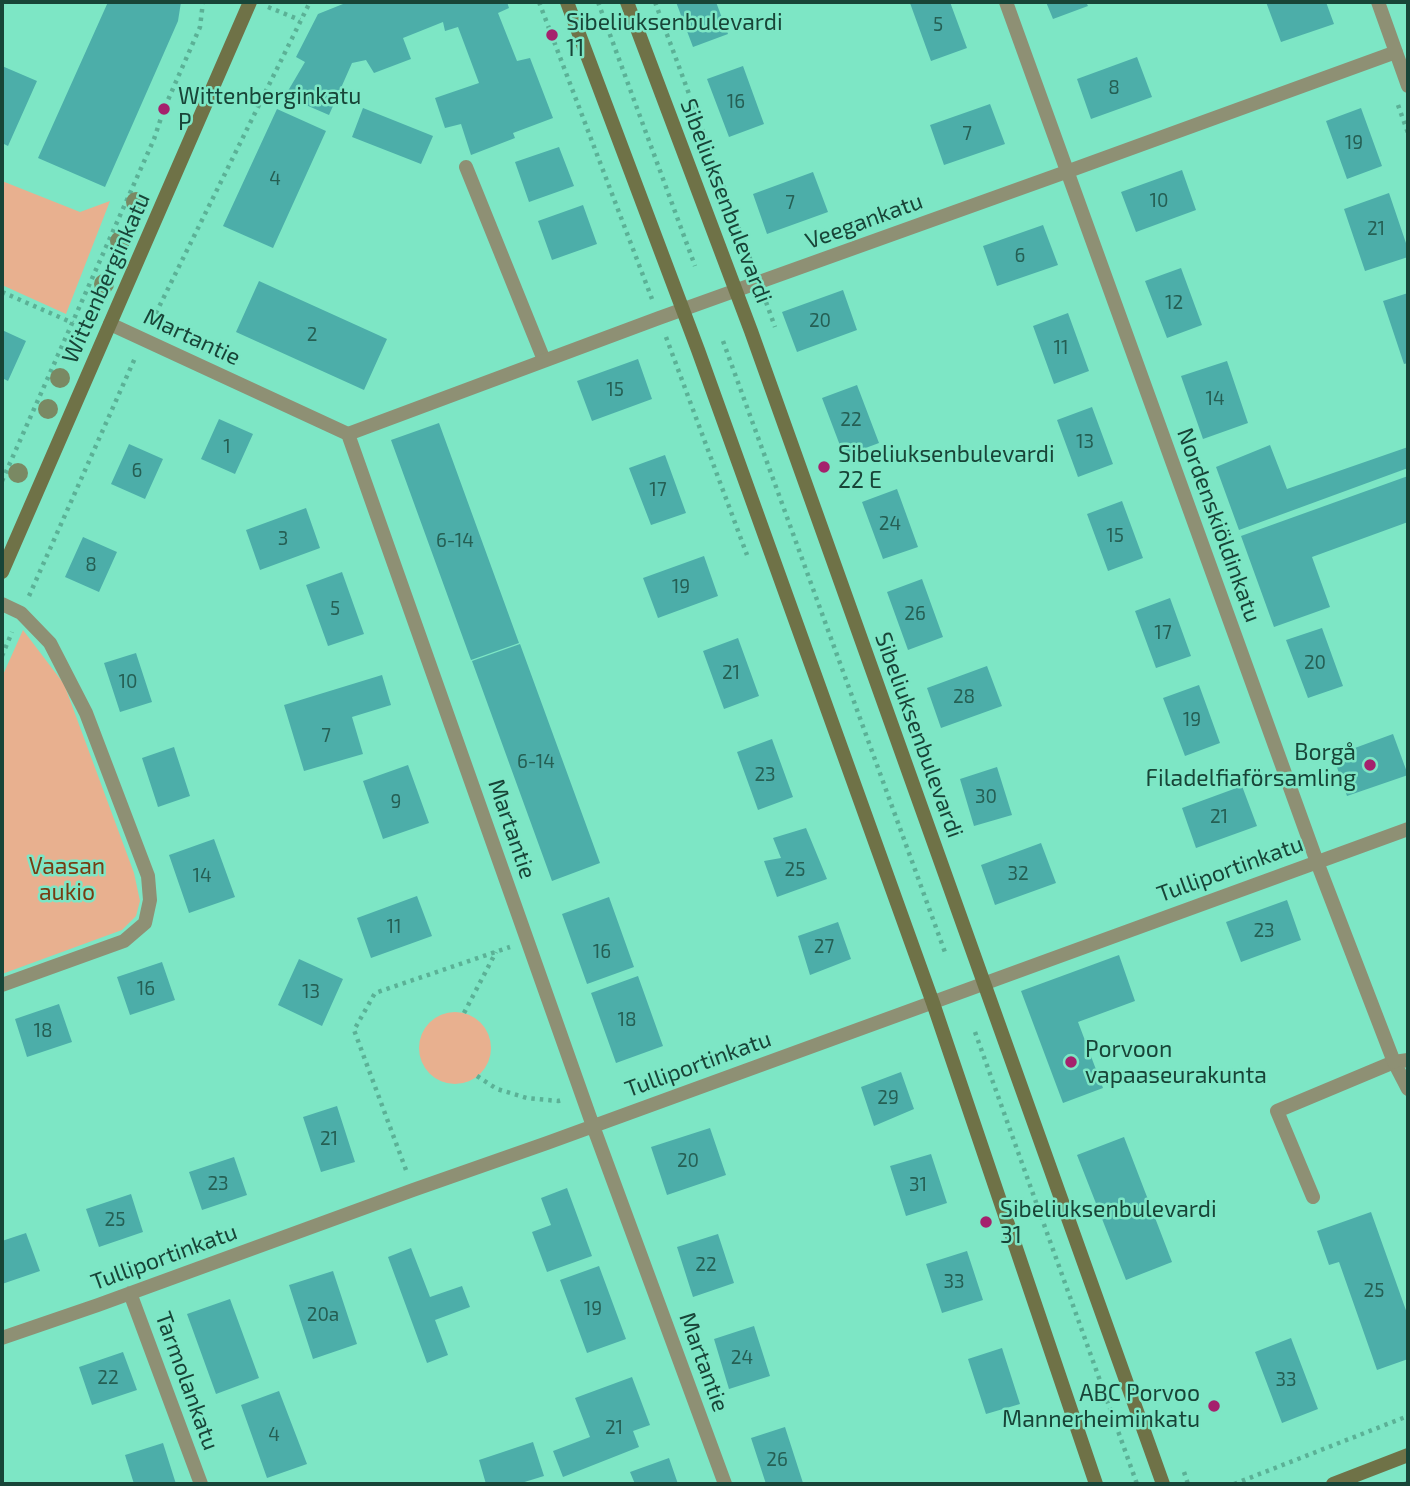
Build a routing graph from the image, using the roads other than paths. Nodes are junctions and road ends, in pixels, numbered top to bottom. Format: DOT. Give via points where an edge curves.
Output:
graph roads {
  1 [pos="250,2"];
  2 [pos="567,2"];
  3 [pos="627,2"];
  4 [pos="1006,2"];
  5 [pos="1378,2"];
  6 [pos="1396,51"];
  7 [pos="1408,86"];
  8 [pos="466,167"];
  9 [pos="1066,172"];
  10 [pos="736,291"];
  11 [pos="683,309"];
  12 [pos="110,324"];
  13 [pos="544,360"];
  14 [pos="348,434"];
  15 [pos="2,572"];
  16 [pos="2,604"];
  17 [pos="1408,829"];
  18 [pos="1317,862"];
  19 [pos="2,985"];
  20 [pos="984,985"];
  21 [pos="933,1003"];
  22 [pos="1401,1061"];
  23 [pos="1408,1089"];
  24 [pos="593,1126"];
  25 [pos="1312,1197"];
  26 [pos="130,1293"];
  27 [pos="2,1338"];
  28 [pos="1408,1455"];
  29 [pos="201,1484"];
  30 [pos="725,1484"];
  31 [pos="1096,1484"];
  32 [pos="1163,1484"];
  33 [pos="1333,1484"];
  1 -- 12 [label="main road, Wittenberginkatu"];
  2 -- 11 [label="main road"];
  3 -- 10 [label="main road, Sibeliuksenbulevardi"];
  4 -- 9 [label="street, Nordenskiöldinkatu"];
  5 -- 6 [label="street"];
  6 -- 7 [label="street"];
  6 -- 9 [label="street, Veegankatu"];
  8 -- 13 [label="street"];
  9 -- 10 [label="street, Veegankatu"];
  9 -- 18 [label="street, Nordenskiöldinkatu"];
  10 -- 11 [label="street, Veegankatu"];
  10 -- 20 [label="main road, Sibeliuksenbulevardi"];
  11 -- 13 [label="street, Veegankatu"];
  11 -- 21 [label="main road"];
  12 -- 14 [label="street, Martantie"];
  12 -- 15 [label="main road, Wittenberginkatu"];
  13 -- 14 [label="street, Veegankatu"];
  14 -- 24 [label="street, Martantie"];
  16 -- 19 [label="street" via="20,613 50,643 86,713 148,876 150,900 145,923 124,941"];
  17 -- 18 [label="street, Tulliportinkatu"];
  18 -- 20 [label="street, Tulliportinkatu"];
  18 -- 22 [label="street, Nordenskiöldinkatu"];
  20 -- 21 [label="street, Tulliportinkatu"];
  20 -- 32 [label="main road, Sibeliuksenbulevardi"];
  21 -- 24 [label="street, Tulliportinkatu"];
  21 -- 31 [label="main road"];
  22 -- 23 [label="street, Nordenskiöldinkatu"];
  22 -- 25 [label="street" via="1277,1111"];
  24 -- 26 [label="street, Tulliportinkatu"];
  24 -- 30 [label="street, Martantie"];
  26 -- 27 [label="street, Tulliportinkatu"];
  26 -- 29 [label="street, Tarmolankatu"];
  28 -- 33 [label="main road"];
}
